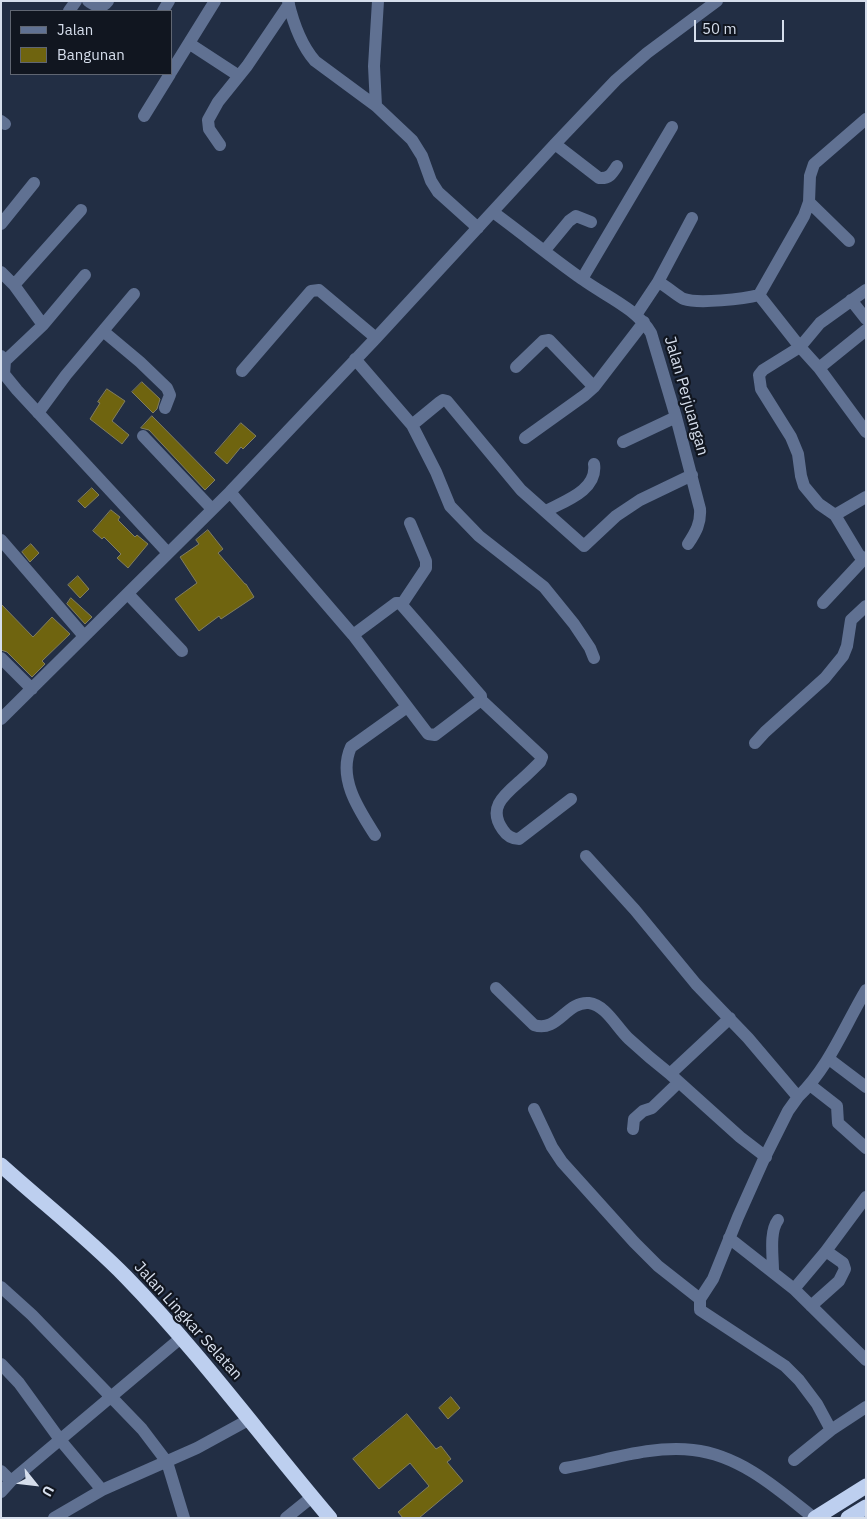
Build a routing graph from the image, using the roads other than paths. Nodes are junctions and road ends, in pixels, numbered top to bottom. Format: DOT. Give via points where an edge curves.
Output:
graph roads {
  1 [pos="88,1"];
  2 [pos="108,1"];
  3 [pos="215,1"];
  4 [pos="378,1"];
  5 [pos="717,1"];
  6 [pos="288,3"];
  7 [pos="190,44"];
  8 [pos="172,71"];
  9 [pos="170,75"];
  10 [pos="239,76"];
  11 [pos="376,106"];
  12 [pos="144,116"];
  13 [pos="866,119"];
  14 [pos="672,128"];
  15 [pos="554,144"];
  16 [pos="220,145"];
  17 [pos="617,166"];
  18 [pos="34,183"];
  19 [pos="810,202"];
  20 [pos="81,210"];
  21 [pos="493,212"];
  22 [pos="692,218"];
  23 [pos="591,222"];
  24 [pos="1,224"];
  25 [pos="478,228"];
  26 [pos="849,241"];
  27 [pos="545,250"];
  28 [pos="1,272"];
  29 [pos="85,275"];
  30 [pos="582,279"];
  31 [pos="658,282"];
  32 [pos="14,285"];
  33 [pos="866,290"];
  34 [pos="134,294"];
  35 [pos="759,295"];
  36 [pos="851,300"];
  37 [pos="640,319"];
  38 [pos="866,319"];
  39 [pos="43,324"];
  40 [pos="866,330"];
  41 [pos="103,331"];
  42 [pos="376,338"];
  43 [pos="800,347"];
  44 [pos="3,359"];
  45 [pos="355,359"];
  46 [pos="516,367"];
  47 [pos="819,368"];
  48 [pos="242,371"];
  49 [pos="3,375"];
  50 [pos="594,387"];
  51 [pos="165,408"];
  52 [pos="38,413"];
  53 [pos="676,417"];
  54 [pos="412,425"];
  55 [pos="866,432"];
  56 [pos="143,436"];
  57 [pos="525,438"];
  58 [pos="623,442"];
  59 [pos="594,464"];
  60 [pos="692,475"];
  61 [pos="230,492"];
  62 [pos="866,497"];
  63 [pos="212,510"];
  64 [pos="546,512"];
  65 [pos="835,515"];
  66 [pos="410,523"];
  67 [pos="1,540"];
  68 [pos="688,544"];
  69 [pos="168,553"];
  70 [pos="865,560"];
  71 [pos="128,594"];
  72 [pos="823,603"];
  73 [pos="402,604"];
  74 [pos="866,606"];
  75 [pos="353,635"];
  76 [pos="84,636"];
  77 [pos="182,652"];
  78 [pos="1,658"];
  79 [pos="594,658"];
  80 [pos="32,689"];
  81 [pos="481,700"];
  82 [pos="407,707"];
  83 [pos="1,719"];
  84 [pos="755,743"];
  85 [pos="571,799"];
  86 [pos="375,835"];
  87 [pos="586,856"];
  88 [pos="496,988"];
  89 [pos="866,990"];
  90 [pos="730,1018"];
  91 [pos="829,1059"];
  92 [pos="674,1078"];
  93 [pos="810,1085"];
  94 [pos="866,1087"];
  95 [pos="798,1098"];
  96 [pos="534,1109"];
  97 [pos="633,1128"];
  98 [pos="866,1148"];
  99 [pos="766,1157"];
  100 [pos="1,1166"];
  101 [pos="866,1197"];
  102 [pos="778,1220"];
  103 [pos="729,1238"];
  104 [pos="826,1251"];
  105 [pos="773,1271"];
  106 [pos="1,1287"];
  107 [pos="794,1289"];
  108 [pos="700,1300"];
  109 [pos="811,1306"];
  110 [pos="182,1337"];
  111 [pos="866,1360"];
  112 [pos="1,1364"];
  113 [pos="110,1398"];
  114 [pos="866,1408"];
  115 [pos="250,1419"];
  116 [pos="831,1430"];
  117 [pos="61,1441"];
  118 [pos="794,1460"];
  119 [pos="167,1462"];
  120 [pos="565,1468"];
  121 [pos="1,1472"];
  122 [pos="11,1482"];
  123 [pos="866,1486"];
  124 [pos="102,1490"];
  125 [pos="1,1492"];
  126 [pos="312,1497"];
  127 [pos="866,1507"];
  128 [pos="54,1518"];
  129 [pos="184,1518"];
  130 [pos="286,1518"];
  131 [pos="330,1518"];
  132 [pos="814,1518"];
  133 [pos="848,1518"];
  1 -- 2 [label="street" via="103,7"];
  3 -- 7 [label="street"];
  4 -- 11 [label="street" via="374,66"];
  5 -- 15 [label="street" via="616,80"];
  6 -- 10 [label="street"];
  6 -- 11 [label="street" via="311,57"];
  7 -- 8 [label="street"];
  7 -- 10 [label="street"];
  9 -- 12 [label="street"];
  10 -- 16 [label="street" via="208,120 209,130"];
  11 -- 25 [label="street" via="412,140 438,192"];
  13 -- 19 [label="street" via="814,164 810,176"];
  14 -- 30 [label="street"];
  15 -- 17 [label="street" via="599,178 610,176"];
  15 -- 21 [label="street"];
  18 -- 24 [label="street"];
  19 -- 26 [label="street"];
  19 -- 35 [label="street"];
  20 -- 32 [label="street"];
  21 -- 25 [label="street"];
  21 -- 27 [label="street"];
  22 -- 31 [label="street"];
  23 -- 27 [label="street" via="576,216"];
  25 -- 42 [label="street"];
  27 -- 30 [label="street"];
  28 -- 32 [label="street"];
  29 -- 39 [label="street"];
  30 -- 37 [label="street"];
  31 -- 35 [label="street" via="685,300"];
  31 -- 37 [label="street"];
  32 -- 39 [label="street"];
  33 -- 36 [label="street"];
  34 -- 41 [label="street"];
  35 -- 43 [label="street"];
  36 -- 38 [label="street"];
  36 -- 43 [label="street" via="820,324"];
  37 -- 50 [label="street"];
  37 -- 53 [label="street, Jalan Perjuangan" via="651,333"];
  39 -- 44 [label="street"];
  40 -- 47 [label="street"];
  41 -- 51 [label="street" via="167,388 170,395"];
  41 -- 52 [label="street"];
  42 -- 45 [label="street"];
  42 -- 48 [label="street" via="319,290 311,291"];
  43 -- 47 [label="street"];
  43 -- 65 [label="street" via="763,370 759,375 761,390 794,444 804,486 819,504"];
  44 -- 49 [label="street"];
  45 -- 54 [label="street"];
  45 -- 61 [label="street"];
  46 -- 50 [label="street" via="543,341 549,340"];
  47 -- 55 [label="street"];
  49 -- 52 [label="street"];
  50 -- 57 [label="street"];
  52 -- 69 [label="street"];
  53 -- 58 [label="street"];
  53 -- 60 [label="street, Jalan Perjuangan"];
  54 -- 64 [label="street" via="440,402 447,401 521,490"];
  54 -- 79 [label="street" via="450,506 479,536 544,587 574,624"];
  56 -- 63 [label="street"];
  59 -- 64 [label="street" via="596,474 584,490"];
  60 -- 64 [label="street" via="640,500 616,516 584,546"];
  60 -- 68 [label="street, Jalan Perjuangan" via="701,516"];
  61 -- 63 [label="street"];
  61 -- 75 [label="street"];
  62 -- 65 [label="street"];
  63 -- 69 [label="street"];
  65 -- 70 [label="street"];
  66 -- 73 [label="street" via="426,568"];
  67 -- 76 [label="street"];
  69 -- 71 [label="street"];
  70 -- 72 [label="street"];
  71 -- 76 [label="street"];
  71 -- 77 [label="street"];
  73 -- 75 [label="street" via="396,603"];
  73 -- 81 [label="street" via="481,696"];
  74 -- 84 [label="street" via="851,620 847,646 825,678"];
  75 -- 82 [label="street"];
  76 -- 80 [label="street"];
  78 -- 80 [label="street"];
  80 -- 83 [label="street"];
  81 -- 82 [label="street" via="433,736"];
  81 -- 85 [label="street" via="542,757 502,796 498,805 498,822 504,833 519,839"];
  82 -- 86 [label="street" via="351,747 347,756 352,795"];
  87 -- 90 [label="street" via="636,910 696,984"];
  88 -- 92 [label="street" via="540,1028 549,1026 576,1006 596,1005"];
  89 -- 91 [label="street"];
  90 -- 92 [label="street"];
  90 -- 95 [label="street"];
  91 -- 93 [label="street"];
  91 -- 94 [label="street"];
  92 -- 97 [label="street" via="652,1108 634,1119"];
  92 -- 99 [label="street"];
  93 -- 95 [label="street"];
  93 -- 98 [label="street" via="837,1106 838,1122"];
  95 -- 99 [label="street" via="788,1111"];
  96 -- 108 [label="street" via="562,1162 646,1254"];
  99 -- 103 [label="street"];
  100 -- 110 [label="highway, Jalan Lingkar Selatan" via="116,1266"];
  101 -- 104 [label="street"];
  102 -- 105 [label="street" via="772,1235"];
  103 -- 105 [label="street"];
  103 -- 108 [label="street" via="713,1279"];
  104 -- 107 [label="street"];
  104 -- 109 [label="street" via="843,1263 845,1269 839,1281"];
  105 -- 107 [label="street"];
  106 -- 113 [label="street" via="32,1315"];
  107 -- 109 [label="street"];
  108 -- 116 [label="street" via="700,1310 785,1366 817,1404"];
  109 -- 111 [label="street"];
  110 -- 113 [label="street"];
  110 -- 115 [label="highway, Jalan Lingkar Selatan"];
  112 -- 117 [label="street"];
  113 -- 117 [label="street"];
  113 -- 119 [label="street" via="142,1429"];
  114 -- 116 [label="street"];
  115 -- 119 [label="street"];
  115 -- 126 [label="highway, Jalan Lingkar Selatan"];
  116 -- 118 [label="street"];
  117 -- 122 [label="street"];
  117 -- 124 [label="street"];
  119 -- 124 [label="street"];
  119 -- 129 [label="street"];
  120 -- 132 [label="street" via="641,1453 693,1450 754,1473"];
  121 -- 122 [label="street"];
  122 -- 125 [label="street"];
  123 -- 132 [label="highway"];
  124 -- 128 [label="street"];
  126 -- 130 [label="street"];
  126 -- 131 [label="highway, Jalan Lingkar Selatan"];
  127 -- 133 [label="highway"];
}
